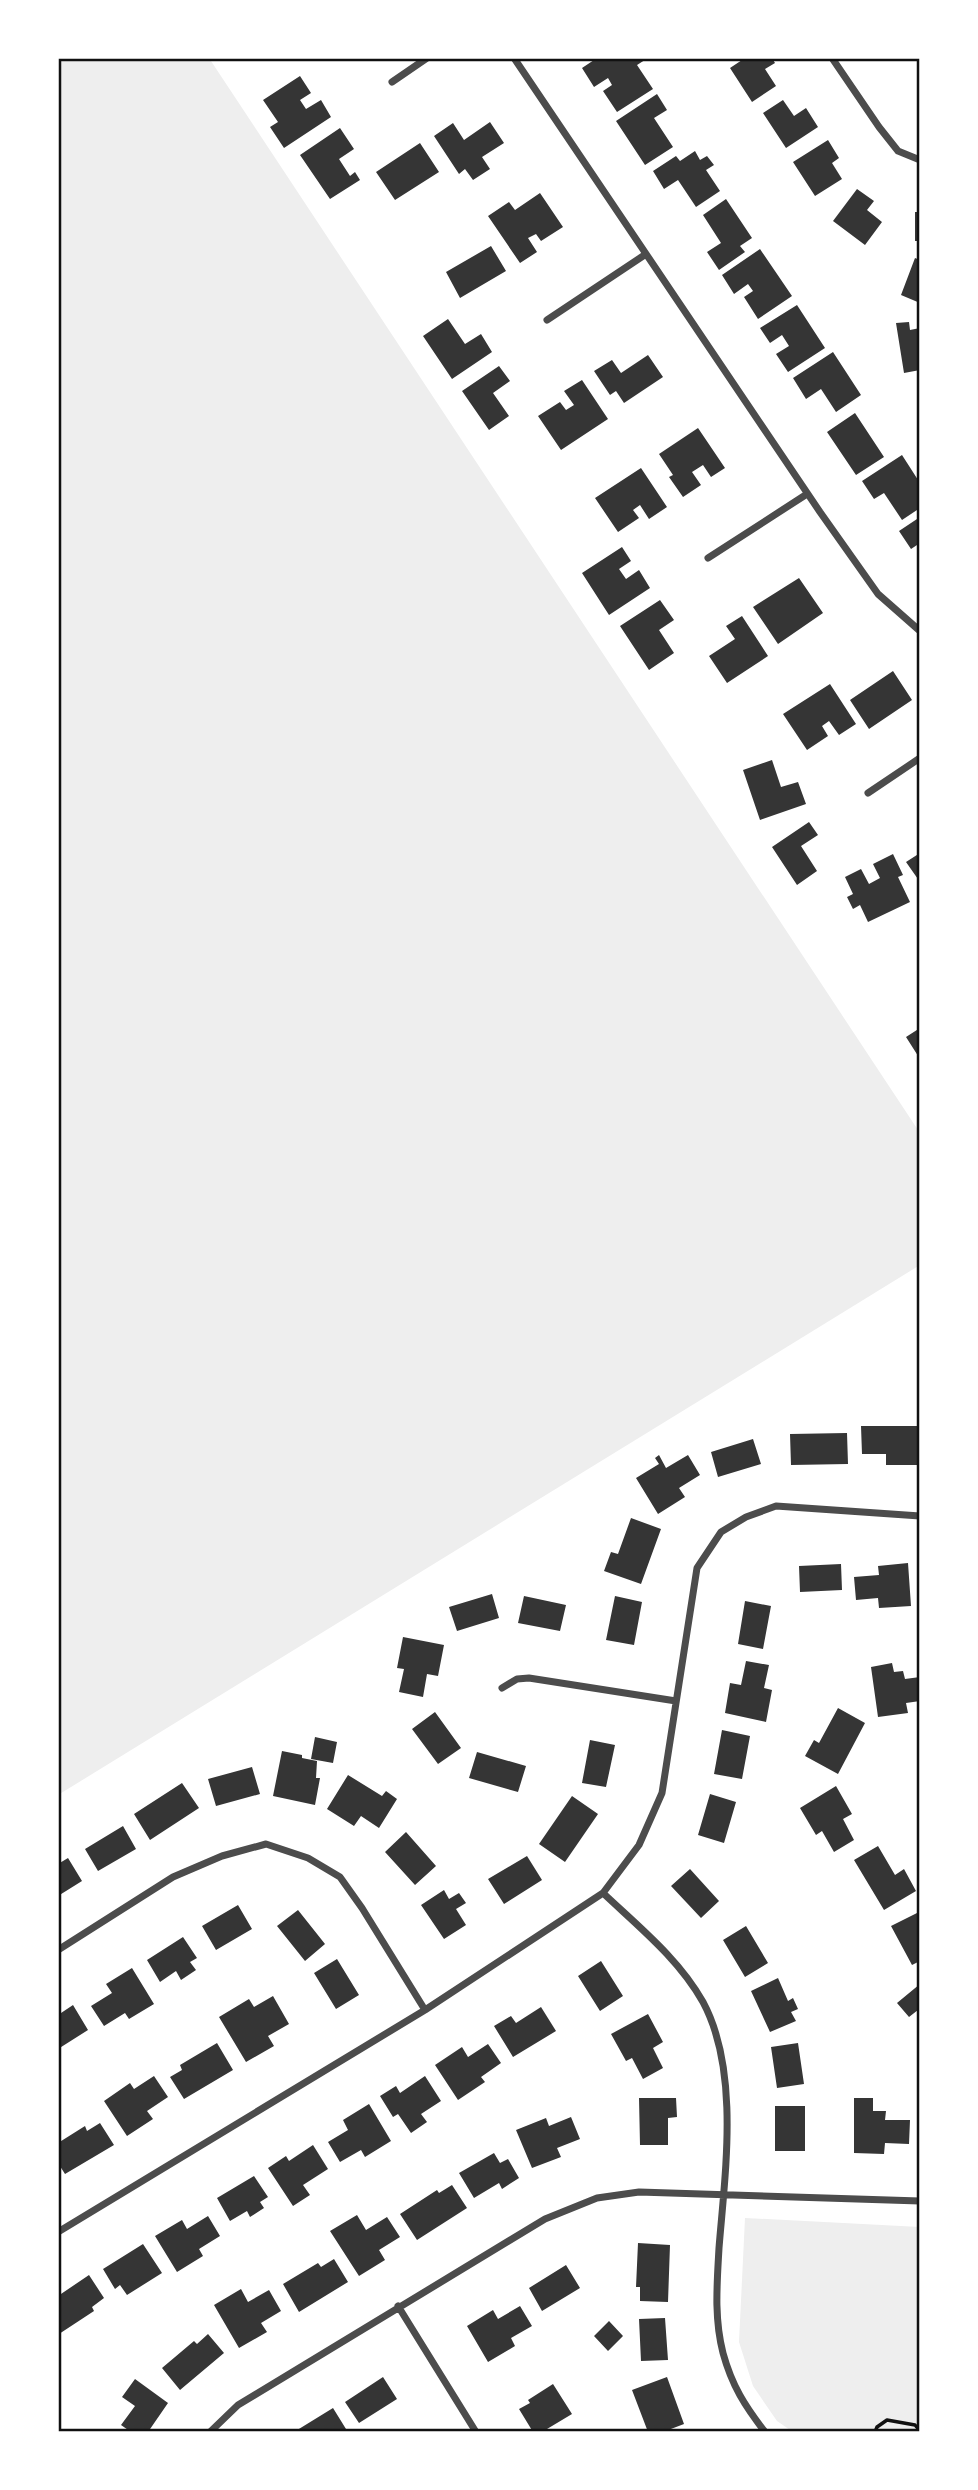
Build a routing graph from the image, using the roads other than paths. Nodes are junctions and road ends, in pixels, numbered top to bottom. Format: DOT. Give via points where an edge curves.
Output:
graph roads {
  1 [pos="426,58"];
  2 [pos="514,58"];
  3 [pos="832,58"];
  4 [pos="392,82"];
  5 [pos="920,160"];
  6 [pos="646,254"];
  7 [pos="547,320"];
  8 [pos="807,494"];
  9 [pos="708,558"];
  10 [pos="920,631"];
  11 [pos="920,758"];
  12 [pos="868,793"];
  13 [pos="920,1516"];
  14 [pos="502,1688"];
  15 [pos="676,1701"];
  16 [pos="603,1893"];
  17 [pos="58,1950"];
  18 [pos="425,2010"];
  19 [pos="723,2196"];
  20 [pos="920,2202"];
  21 [pos="58,2232"];
  22 [pos="398,2306"];
  23 [pos="210,2432"];
  24 [pos="476,2432"];
  25 [pos="765,2432"];
  1 -- 4 [label="street"];
  2 -- 6 [label="street"];
  3 -- 5 [label="street" via="898,151"];
  6 -- 7 [label="street"];
  6 -- 8 [label="street"];
  8 -- 9 [label="street"];
  8 -- 10 [label="street" via="878,594"];
  11 -- 12 [label="street"];
  13 -- 15 [label="street" via="776,1506 721,1532 698,1568"];
  14 -- 15 [label="street" via="529,1678"];
  15 -- 16 [label="street" via="662,1793 639,1845"];
  16 -- 18 [label="street"];
  16 -- 19 [label="street" via="677,1963 704,2003 719,2047 726,2096"];
  17 -- 18 [label="street" via="173,1877 266,1844 308,1858 340,1877"];
  18 -- 21 [label="street"];
  19 -- 20 [label="street"];
  19 -- 22 [label="street" via="639,2192 597,2199 545,2219"];
  19 -- 25 [label="street" via="715,2304 723,2353 739,2397"];
  22 -- 23 [label="street" via="238,2404"];
  22 -- 24 [label="street"];
}
